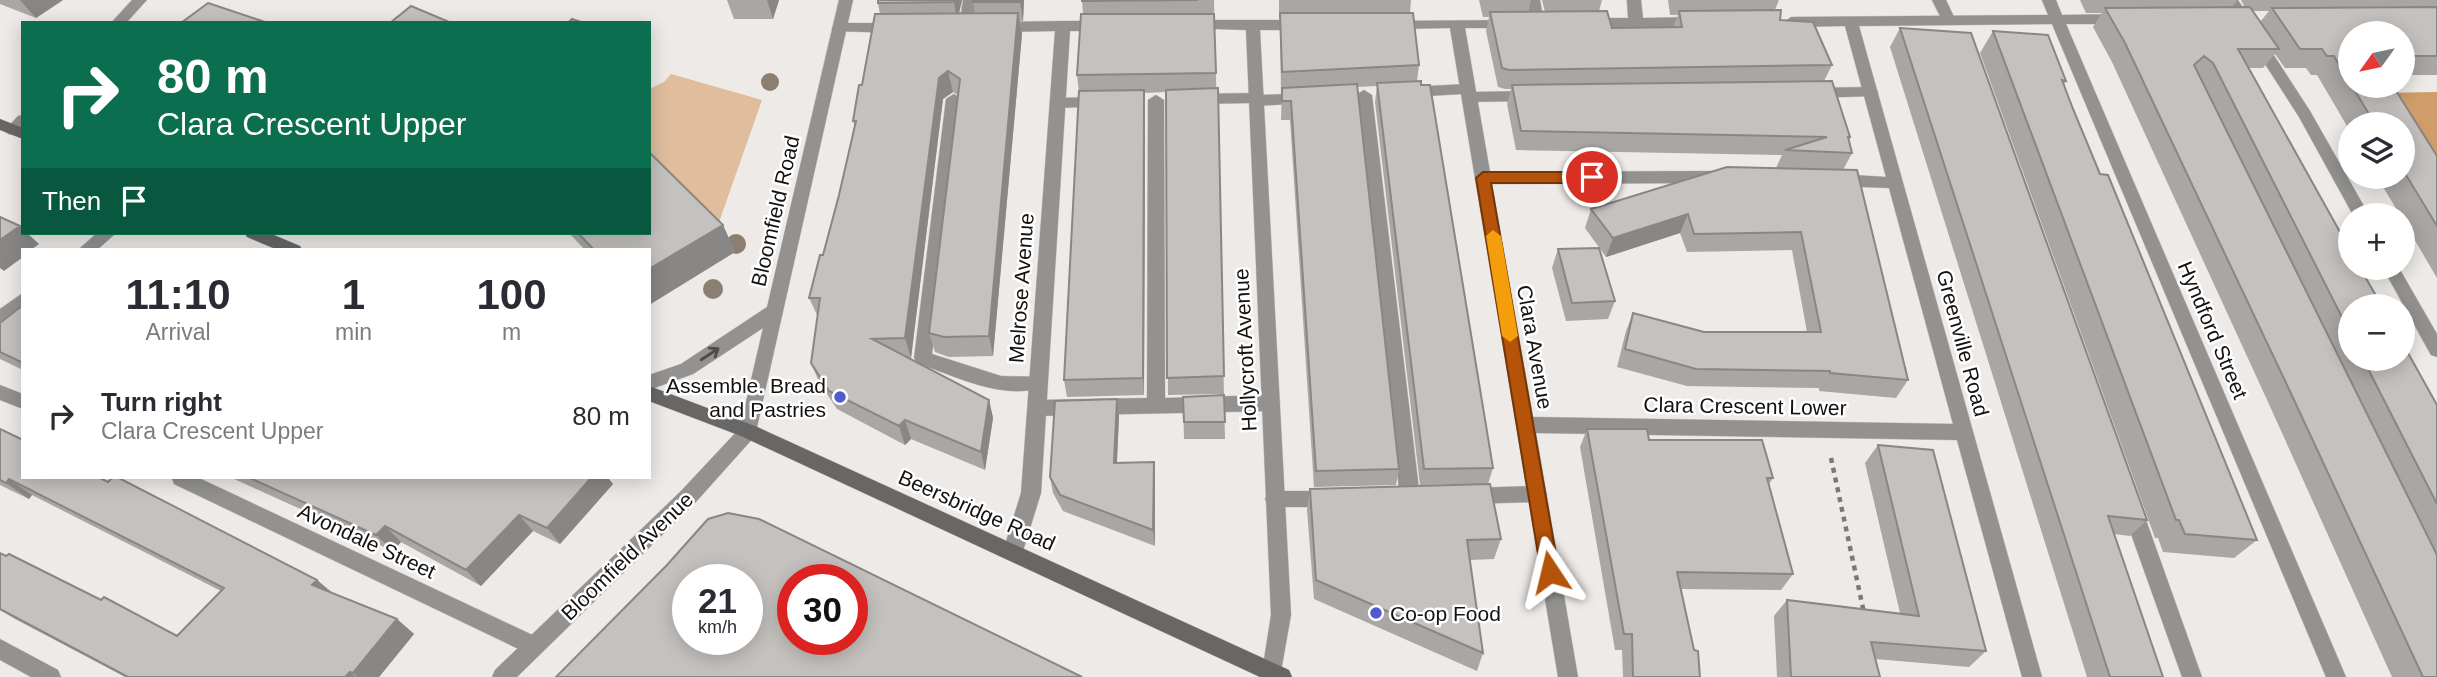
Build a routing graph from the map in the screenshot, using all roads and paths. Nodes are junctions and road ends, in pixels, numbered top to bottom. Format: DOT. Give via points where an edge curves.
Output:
graph roads {
  1 [pos="140,0"];
  2 [pos="846,0"];
  3 [pos="970,0"];
  4 [pos="1533,0"];
  5 [pos="1634,0"];
  6 [pos="1939,0"];
  7 [pos="2049,0"];
  8 [pos="2231,0"];
  9 [pos="2057,19"];
  10 [pos="2135,19"];
  11 [pos="120,21"];
  12 [pos="1636,22"];
  13 [pos="1717,22"];
  14 [pos="1770,22"];
  15 [pos="1851,22"];
  16 [pos="1574,23"];
  17 [pos="1321,24"];
  18 [pos="1376,24"];
  19 [pos="1457,24"];
  20 [pos="1253,25"];
  21 [pos="1063,26"];
  22 [pos="1117,26"];
  23 [pos="1172,26"];
  24 [pos="1957,26"];
  25 [pos="839,28"];
  26 [pos="915,28"];
  27 [pos="1870,92"];
  28 [pos="1467,93"];
  29 [pos="1801,93"];
  30 [pos="1551,96"];
  31 [pos="1324,97"];
  32 [pos="954,99"];
  33 [pos="1256,99"];
  34 [pos="1119,101"];
  35 [pos="1058,103"];
  36 [pos="1741,177"];
  37 [pos="1483,178"];
  38 [pos="1820,179"];
  39 [pos="1896,183"];
  40 [pos="2354,203"];
  41 [pos="105,235"];
  42 [pos="258,235"];
  43 [pos="89,248"];
  44 [pos="290,248"];
  45 [pos="2398,280"];
  46 [pos="21,302"];
  47 [pos="774,312"];
  48 [pos="0,318"];
  49 [pos="2437,350"];
  50 [pos="651,382"];
  51 [pos="1037,382"];
  52 [pos="0,392"];
  53 [pos="651,394"];
  54 [pos="21,401"];
  55 [pos="1270,403"];
  56 [pos="1156,406"];
  57 [pos="1037,408"];
  58 [pos="1525,425"];
  59 [pos="1825,430"];
  60 [pos="748,432"];
  61 [pos="1964,432"];
  62 [pos="183,479"];
  63 [pos="2127,493"];
  64 [pos="1537,494"];
  65 [pos="1356,498"];
  66 [pos="1276,499"];
  67 [pos="1013,551"];
  68 [pos="1865,616"];
  69 [pos="534,646"];
  70 [pos="0,649"];
  71 [pos="1277,675"];
  72 [pos="51,677"];
  73 [pos="502,677"];
  74 [pos="1568,677"];
  75 [pos="2032,677"];
  76 [pos="2192,677"];
  77 [pos="2336,677"];
  1 -- 11 [label="street"];
  2 -- 25 [label="street, Bloomfield Road"];
  3 -- 21 [label="street" via="960,28"];
  4 -- 19 [label="street" via="1543,23"];
  5 -- 12 [label="street"];
  6 -- 24 [label="street"];
  7 -- 9 [label="street, Hyndford Street"];
  8 -- 40 [label="street" via="2305,115"];
  9 -- 10 [label="street"];
  9 -- 24 [label="street"];
  9 -- 77 [label="street, Hyndford Street"];
  12 -- 13 [label="street"];
  12 -- 16 [label="street"];
  14 -- 15 [label="street"];
  15 -- 24 [label="street"];
  15 -- 27 [label="street, Greenville Road"];
  17 -- 20 [label="street"];
  18 -- 19 [label="street"];
  19 -- 28 [label="street, Clara Avenue"];
  20 -- 23 [label="street"];
  20 -- 33 [label="street, Hollycroft Avenue"];
  21 -- 22 [label="street"];
  21 -- 35 [label="street, Melrose Avenue"];
  25 -- 26 [label="street"];
  25 -- 47 [label="street, Bloomfield Road"];
  27 -- 29 [label="street"];
  27 -- 39 [label="street, Greenville Road"];
  28 -- 30 [label="street"];
  28 -- 37 [label="street, Clara Avenue"];
  28 -- 64 [label="street" via="1371,95 1403,498"];
  31 -- 33 [label="street"];
  32 -- 51 [label="street" via="923,358 1001,383"];
  33 -- 55 [label="street, Hollycroft Avenue"];
  33 -- 56 [label="street" via="1162,100"];
  34 -- 35 [label="street"];
  35 -- 51 [label="street, Melrose Avenue"];
  36 -- 37 [label="street"];
  37 -- 58 [label="street, Clara Avenue"];
  38 -- 39 [label="street"];
  39 -- 61 [label="street, Greenville Road"];
  41 -- 43 [label="street"];
  42 -- 44 [label="main road"];
  45 -- 49 [label="street"];
  46 -- 48 [label="street"];
  50 -- 47 [label="street, one-way" via="687,369"];
  47 -- 60 [label="street, Bloomfield Road"];
  51 -- 57 [label="street, Melrose Avenue"];
  52 -- 54 [label="street"];
  53 -- 60 [label="main road, Beersbridge Road"];
  55 -- 56 [label="street"];
  55 -- 66 [label="street, Hollycroft Avenue"];
  56 -- 57 [label="street"];
  57 -- 67 [label="street, Melrose Avenue" via="1031,493"];
  58 -- 59 [label="street, Clara Crescent Lower"];
  58 -- 64 [label="street, Clara Avenue"];
  59 -- 61 [label="street, Clara Crescent Lower"];
  59 -- 68 [label="path"];
  60 -- 67 [label="main road, Beersbridge Road"];
  60 -- 69 [label="street, Bloomfield Avenue" via="688,497"];
  61 -- 75 [label="street, Greenville Road"];
  62 -- 69 [label="street, Avondale Street"];
  63 -- 76 [label="street"];
  64 -- 74 [label="street, Clara Avenue"];
  65 -- 66 [label="street"];
  66 -- 71 [label="street, Hollycroft Avenue" via="1281,615"];
  67 -- 71 [label="main road, Beersbridge Road"];
  69 -- 73 [label="street, Bloomfield Avenue"];
  70 -- 72 [label="street"];
}
